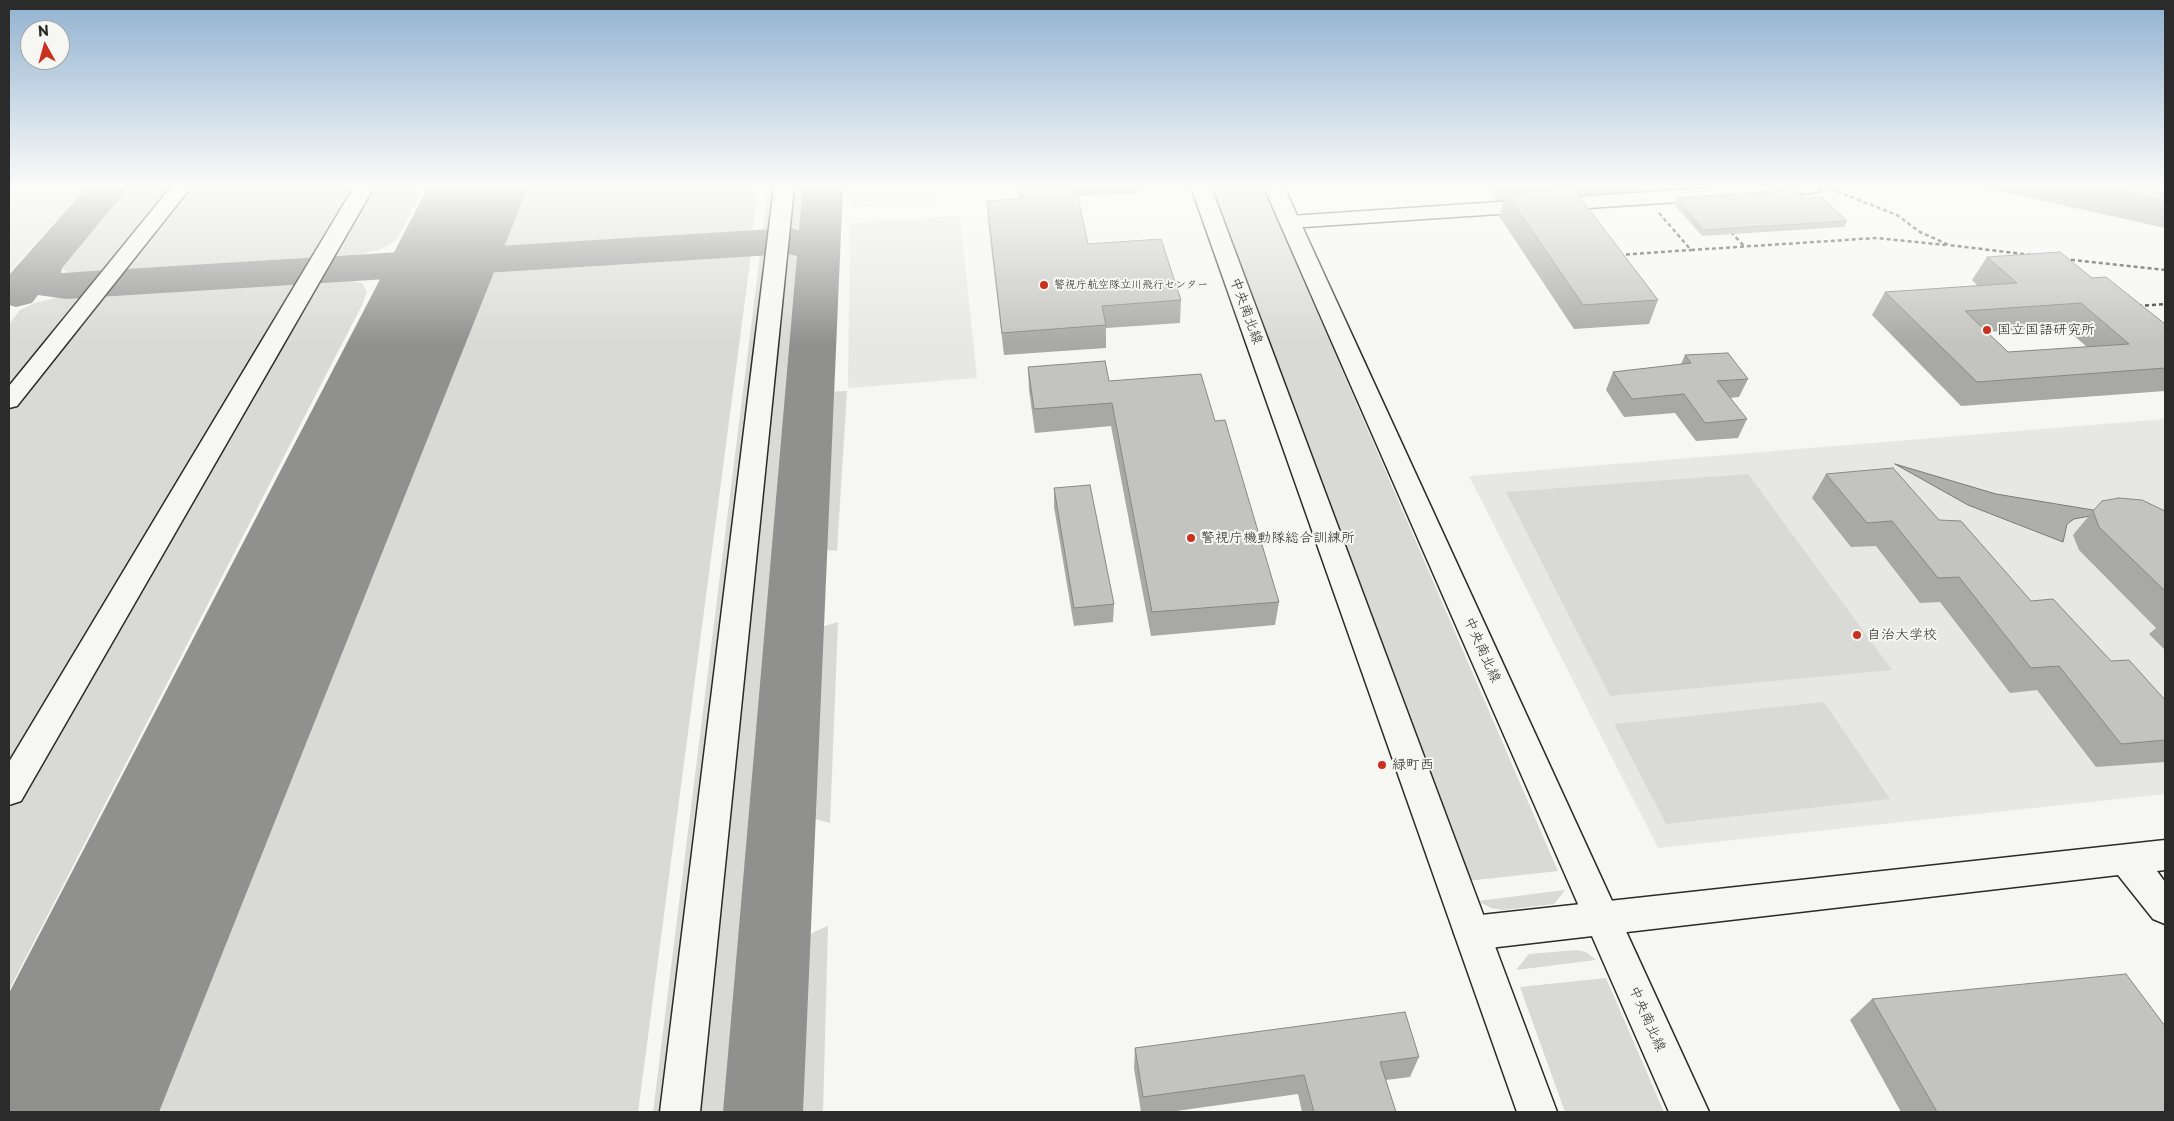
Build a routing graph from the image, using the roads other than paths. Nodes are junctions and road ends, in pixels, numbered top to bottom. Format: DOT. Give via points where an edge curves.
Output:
graph roads {
  1 [pos="139,239"];
  2 [pos="333,239"];
  3 [pos="778,239"];
  4 [pos="1220,239"];
  5 [pos="1298,239"];
  6 [pos="9,401"];
  7 [pos="9,792"];
  8 [pos="2165,855"];
  9 [pos="2126,859"];
  10 [pos="2165,908"];
  11 [pos="1602,918"];
  12 [pos="1472,933"];
  13 [pos="680,1112"];
  14 [pos="1537,1112"];
  15 [pos="1689,1112"];
  1 -- 6 [label="main road"];
  2 -- 7 [label="main road"];
  3 -- 13 [label="main road"];
  4 -- 12 [label="main road, 中央南北線"];
  5 -- 11 [label="main road, 中央南北線"];
  8 -- 9 [label="main road"];
  9 -- 10 [label="main road"];
  9 -- 11 [label="main road"];
  11 -- 12 [label="main road"];
  11 -- 15 [label="main road, 中央南北線"];
  12 -- 14 [label="main road, 中央南北線"];
}
